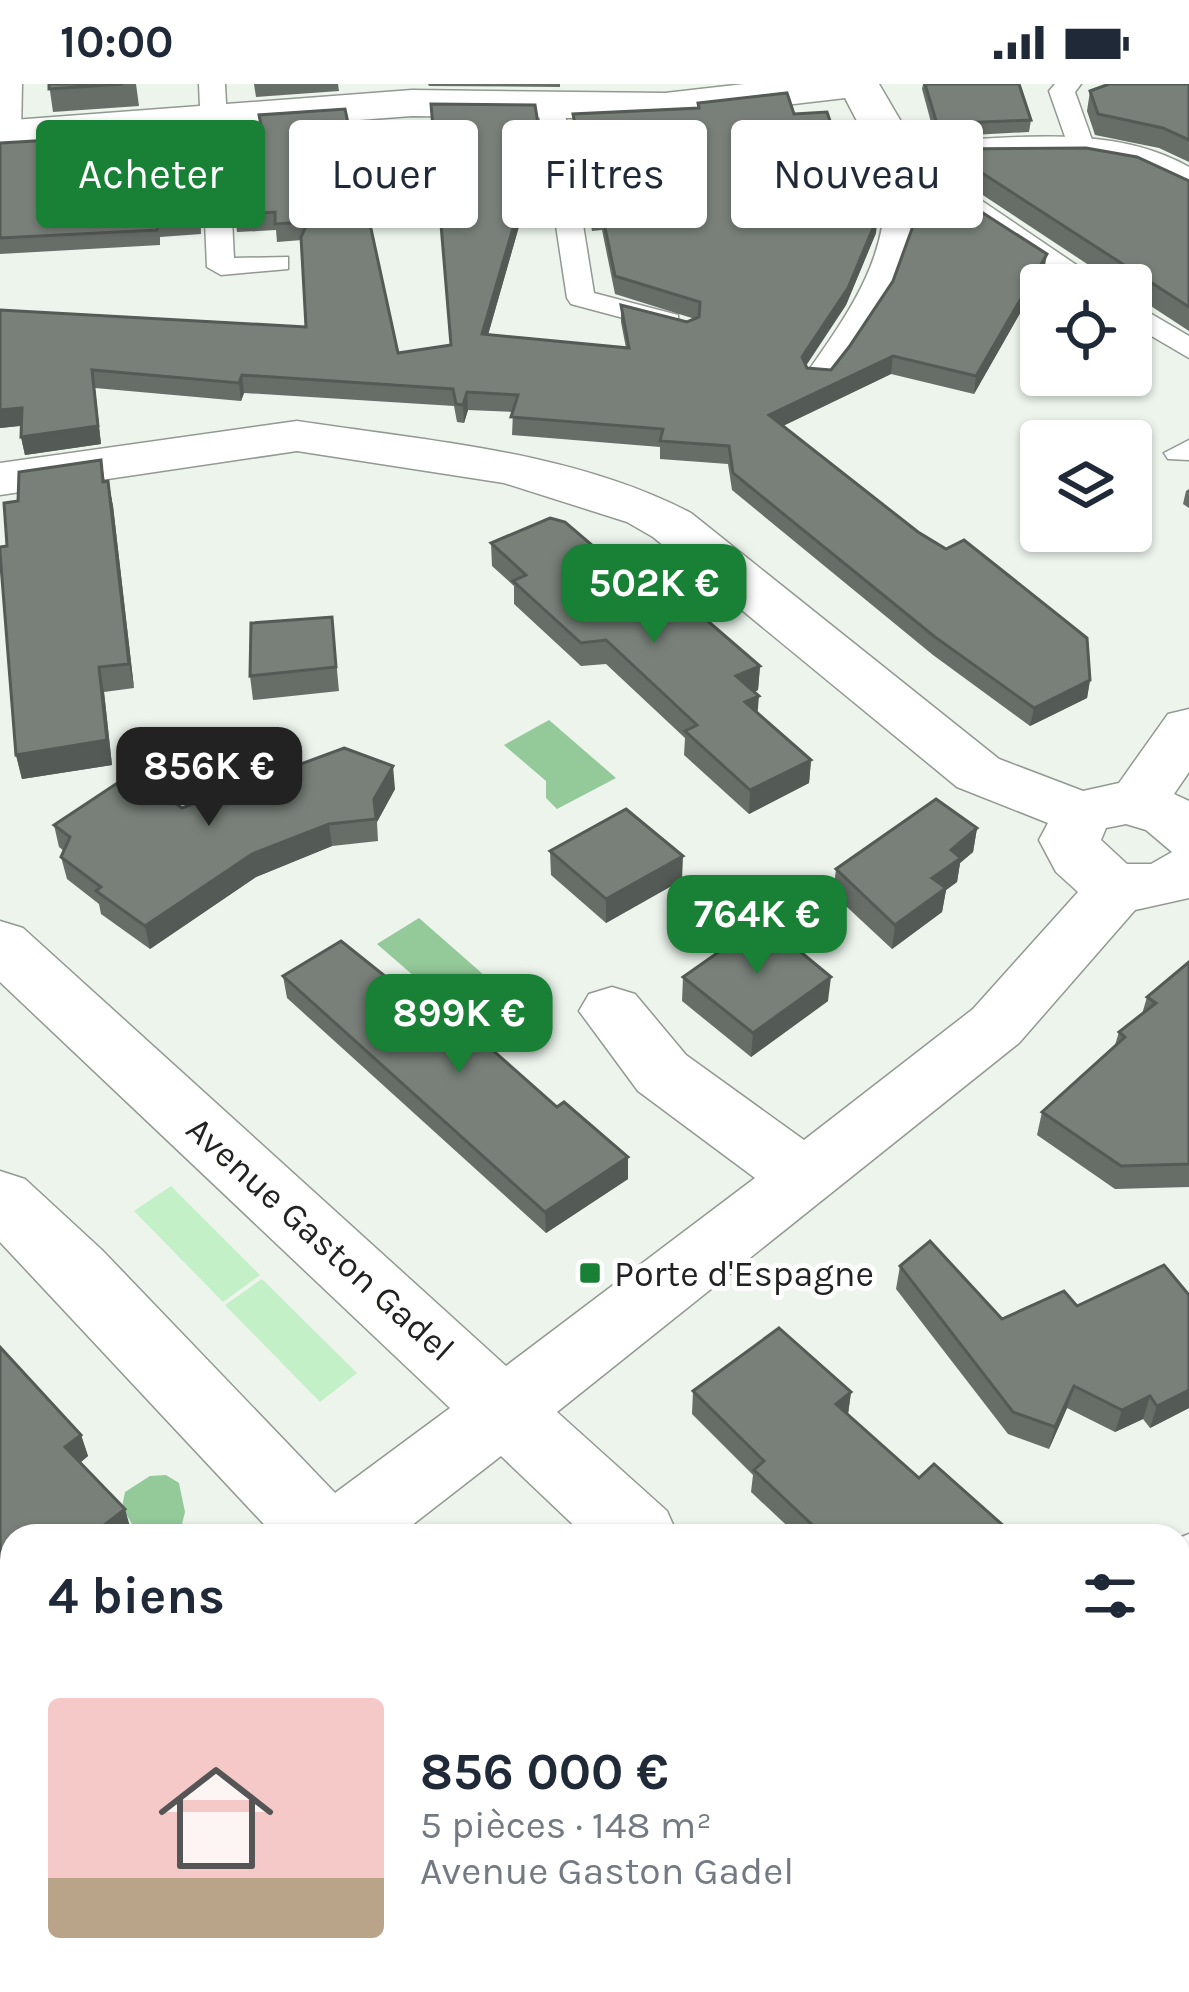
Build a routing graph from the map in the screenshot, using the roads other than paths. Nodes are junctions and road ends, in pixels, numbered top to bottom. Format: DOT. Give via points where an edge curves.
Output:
graph roads {
  1 [pos="9,84"];
  2 [pos="857,84"];
  3 [pos="1068,84"];
  4 [pos="410,93"];
  5 [pos="214,99"];
  6 [pos="551,107"];
  7 [pos="884,120"];
  8 [pos="4,134"];
  9 [pos="1083,151"];
  10 [pos="983,164"];
  11 [pos="1189,186"];
  12 [pos="983,213"];
  13 [pos="901,228"];
  14 [pos="278,262"];
  15 [pos="1060,264"];
  16 [pos="1152,325"];
  17 [pos="685,326"];
  18 [pos="1189,349"];
  19 [pos="819,377"];
  20 [pos="0,479"];
  21 [pos="1189,728"];
  22 [pos="1167,835"];
  23 [pos="0,944"];
  24 [pos="613,1011"];
  25 [pos="807,1179"];
  26 [pos="0,1199"];
  27 [pos="508,1409"];
  28 [pos="315,1524"];
  29 [pos="354,1524"];
  30 [pos="627,1524"];
  1 -- 8 [label="lane"];
  2 -- 6 [label="street" via="746,101"];
  2 -- 7 [label="street"];
  3 -- 9 [label="lane" via="1062,91"];
  4 -- 5 [label="street"];
  4 -- 6 [label="street"];
  5 -- 8 [label="street"];
  5 -- 14 [label="lane" via="221,267"];
  6 -- 17 [label="lane" via="581,298"];
  9 -- 10 [label="street"];
  9 -- 11 [label="street" via="1148,162"];
  12 -- 15 [label="lane"];
  13 -- 19 [label="lane" via="872,301"];
  16 -- 18 [label="lane"];
  20 -- 22 [label="street" via="298,436 512,469 672,525 978,773"];
  21 -- 22 [label="street"];
  22 -- 25 [label="street" via="1160,886 1120,886 997,1026"];
  23 -- 27 [label="street, Avenue Gaston Gadel"];
  24 -- 25 [label="street" via="662,1073"];
  25 -- 27 [label="street"];
  26 -- 28 [label="street"];
  27 -- 29 [label="street"];
  27 -- 30 [label="street, Avenue Gaston Gadel"];
}
